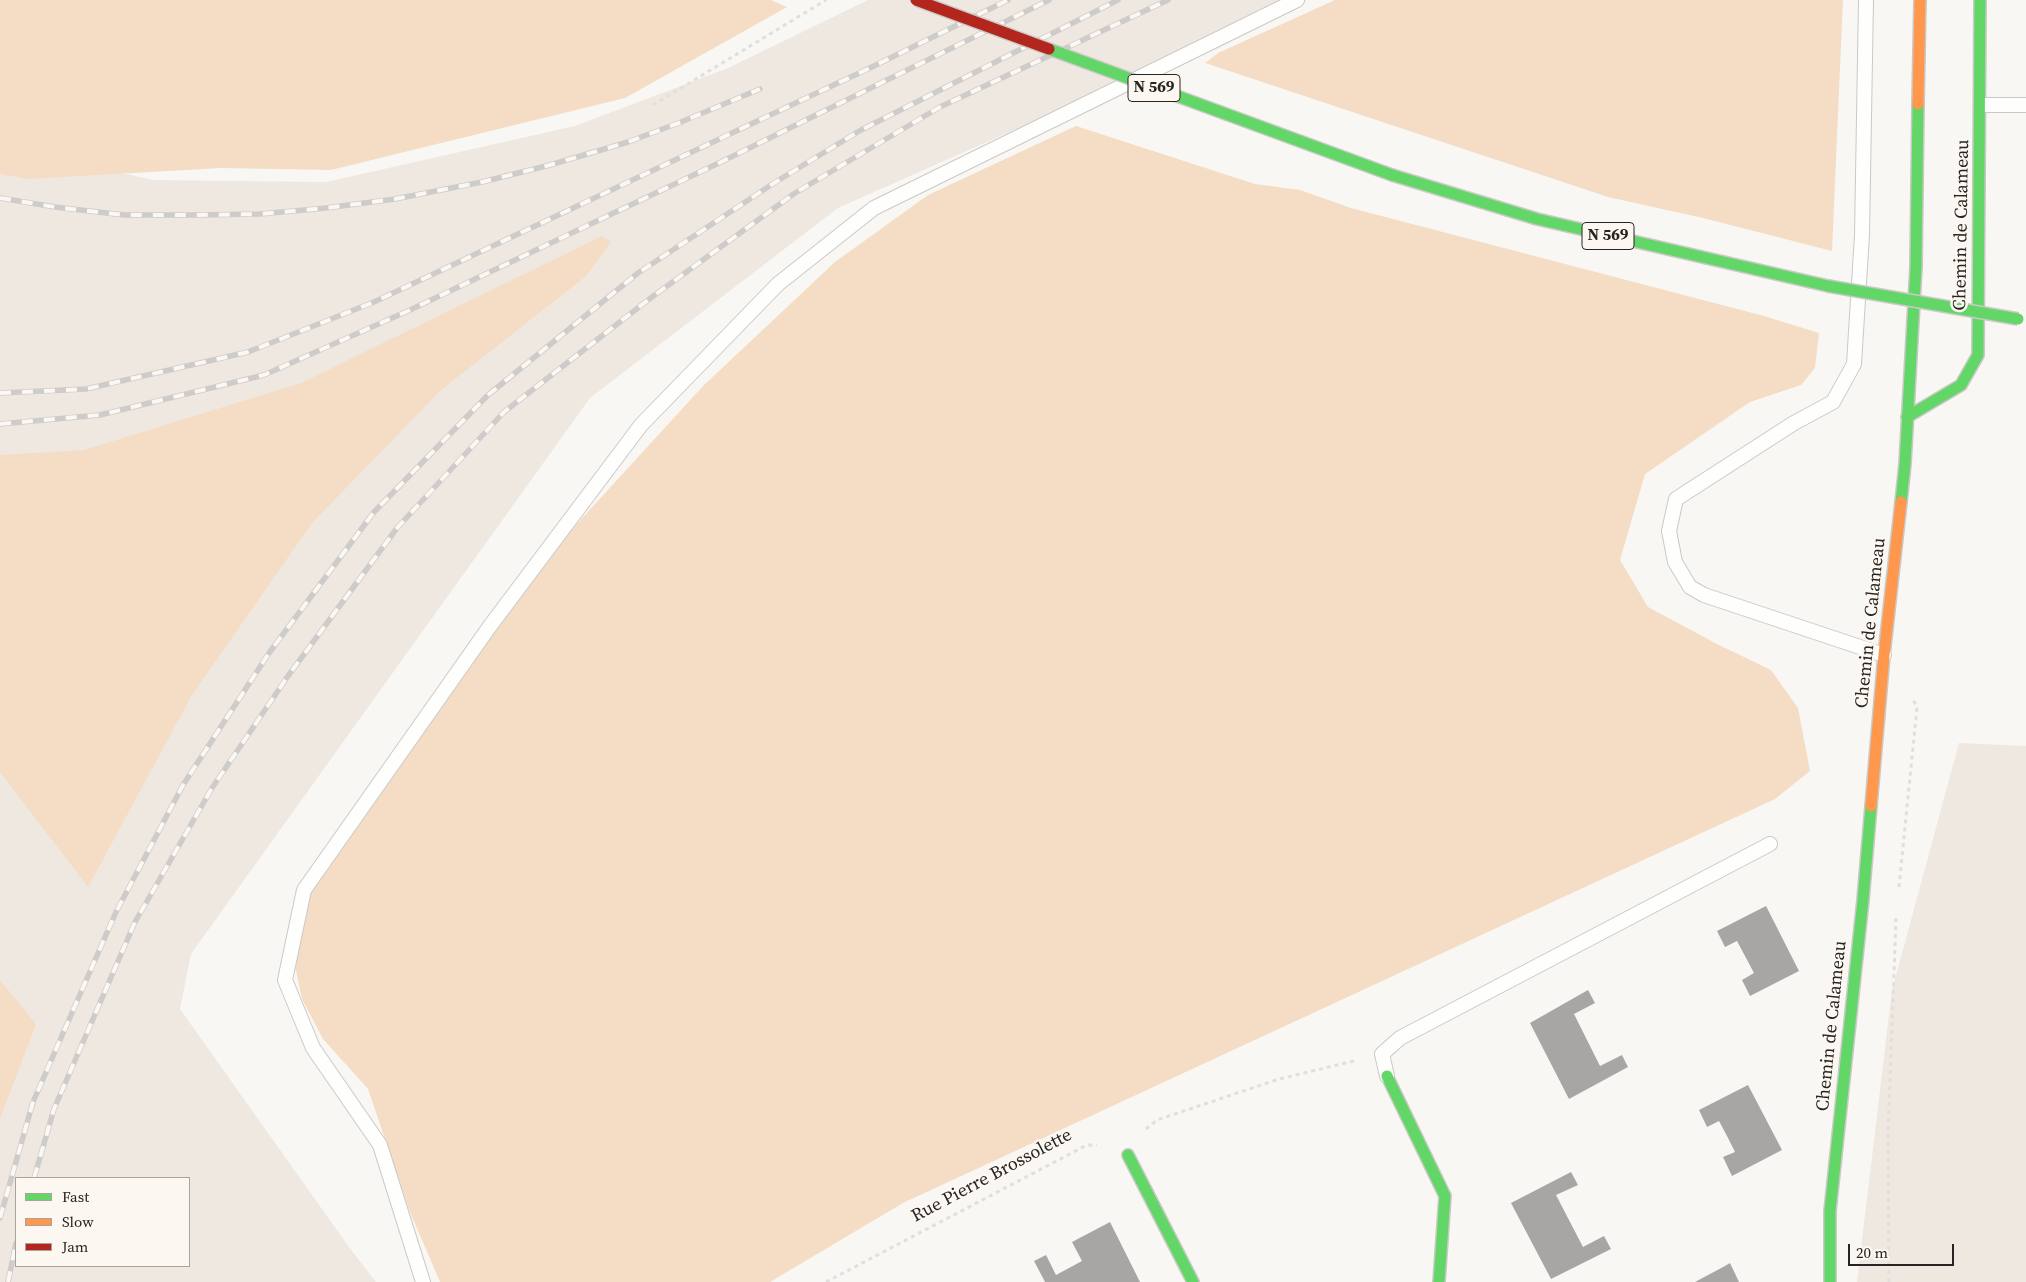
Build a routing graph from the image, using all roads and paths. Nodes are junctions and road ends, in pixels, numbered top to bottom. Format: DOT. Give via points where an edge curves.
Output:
graph roads {
  1 [pos="826,0"];
  2 [pos="916,0"];
  3 [pos="1297,0"];
  4 [pos="1866,0"];
  5 [pos="1920,0"];
  6 [pos="1980,0"];
  7 [pos="653,105"];
  8 [pos="1980,105"];
  9 [pos="2026,105"];
  10 [pos="2022,320"];
  11 [pos="1907,417"];
  12 [pos="1884,655"];
  13 [pos="1912,699"];
  14 [pos="1770,844"];
  15 [pos="1899,888"];
  16 [pos="1896,917"];
  17 [pos="1382,1054"];
  18 [pos="1387,1076"];
  19 [pos="1128,1155"];
  20 [pos="423,1282"];
  21 [pos="826,1282"];
  22 [pos="1193,1282"];
  23 [pos="1439,1282"];
  24 [pos="1830,1282"];
  25 [pos="1889,1282"];
  1 -- 7 [label="path"];
  2 -- 10 [label="main road, N 569, bridge" via="1392,174 1537,219 1828,286"];
  3 -- 20 [label="lane" via="874,208 778,284 641,425 490,626 304,890 286,980 313,1048 380,1144"];
  4 -- 12 [label="lane" via="1862,236 1854,364 1833,402 1794,423 1676,499 1669,531 1675,562 1690,587 1704,595"];
  5 -- 11 [label="main road" via="1916,267"];
  6 -- 8 [label="main road, Chemin de Calameau"];
  8 -- 9 [label="lane"];
  8 -- 11 [label="main road, Chemin de Calameau" via="1978,355 1961,385"];
  11 -- 12 [label="main road, Chemin de Calameau" via="1905,464"];
  12 -- 24 [label="main road, Chemin de Calameau" via="1863,900 1830,1211"];
  13 -- 15 [label="path" via="1917,706"];
  14 -- 17 [label="lane" via="1400,1038"];
  16 -- 25 [label="path" via="1888,1134"];
  17 -- 18 [label="lane"];
  17 -- 19 [label="path" via="1279,1079 1157,1120 1143,1132"];
  18 -- 23 [label="main road" via="1445,1196"];
  19 -- 21 [label="path, Rue Pierre Brossolette" via="1113,1144 1088,1145"];
  19 -- 22 [label="main road"];
}
